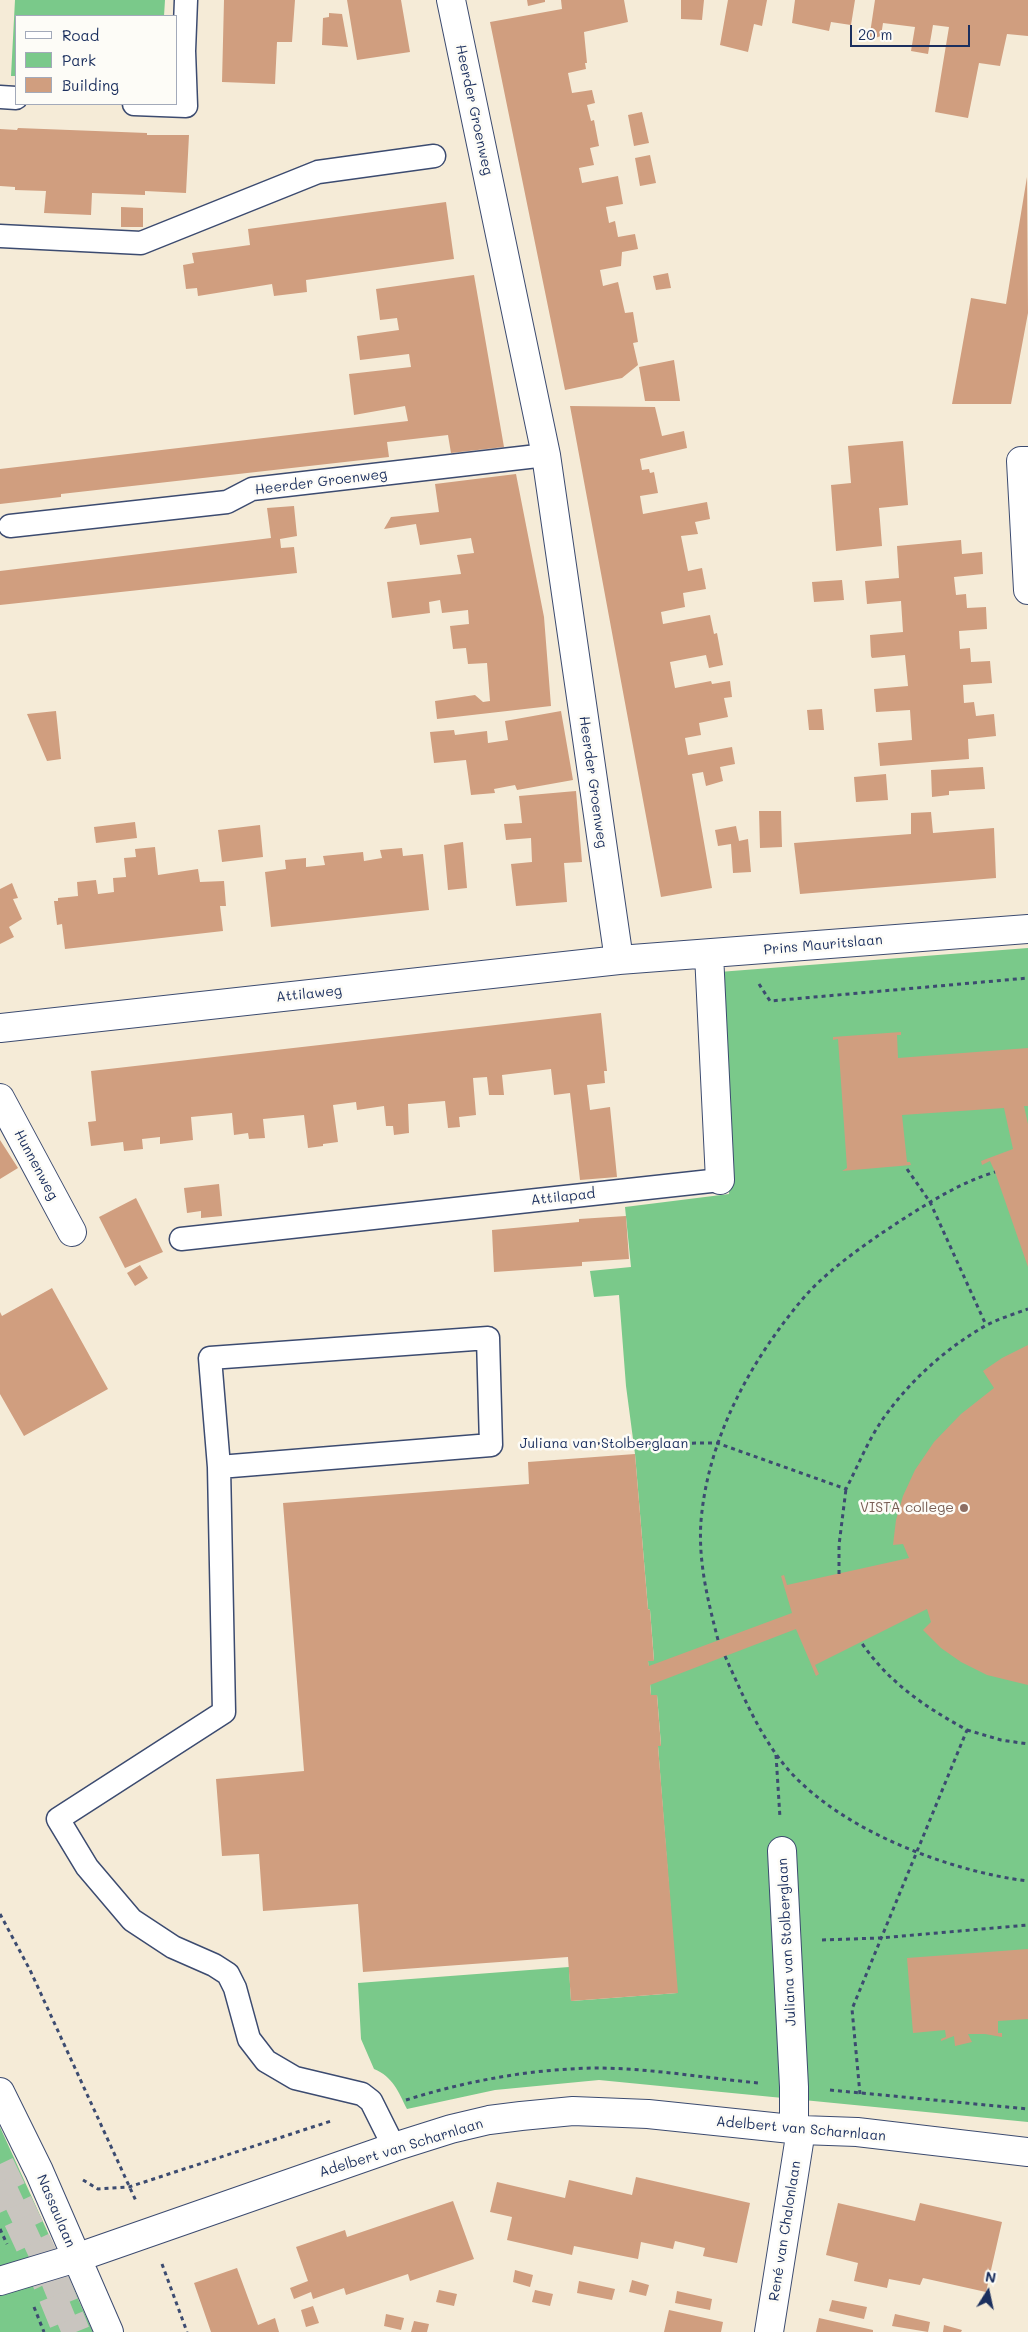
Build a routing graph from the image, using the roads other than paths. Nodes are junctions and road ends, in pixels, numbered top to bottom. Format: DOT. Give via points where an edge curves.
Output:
graph roads {
  1 [pos="186,0"];
  2 [pos="452,0"];
  3 [pos="0,97"];
  4 [pos="15,98"];
  5 [pos="160,105"];
  6 [pos="434,156"];
  7 [pos="0,236"];
  8 [pos="546,455"];
  9 [pos="1028,461"];
  10 [pos="10,526"];
  11 [pos="1028,590"];
  12 [pos="1028,929"];
  13 [pos="709,954"];
  14 [pos="619,960"];
  15 [pos="0,1028"];
  16 [pos="0,1098"];
  17 [pos="720,1180"];
  18 [pos="72,1232"];
  19 [pos="181,1239"];
  20 [pos="219,1467"];
  21 [pos="782,1851"];
  22 [pos="0,2092"];
  23 [pos="797,2130"];
  24 [pos="394,2147"];
  25 [pos="1028,2152"];
  26 [pos="76,2258"];
  27 [pos="0,2281"];
  28 [pos="109,2332"];
  29 [pos="769,2332"];
  1 -- 5 [label="lane" via="186,106"];
  2 -- 8 [label="street, Heerder Groenweg"];
  3 -- 4 [label="lane"];
  6 -- 7 [label="lane" via="318,172 141,243"];
  8 -- 10 [label="lane, Heerder Groenweg" via="252,489 227,502"];
  8 -- 14 [label="street, Heerder Groenweg"];
  9 -- 11 [label="street" via="1021,461"];
  12 -- 13 [label="street, Prins Mauritslaan"];
  13 -- 14 [label="street, Prins Mauritslaan"];
  13 -- 17 [label="street, Attilapad"];
  14 -- 15 [label="street, Attilaweg"];
  16 -- 18 [label="street, Hunnenweg"];
  17 -- 19 [label="lane, Attilapad"];
  20 -- 20 [label="lane" via="210,1358 488,1338 491,1444"];
  20 -- 24 [label="lane" via="224,1712 58,1819 87,1867 132,1920 173,1947 228,1974 249,2039 259,2053 276,2068 295,2078 366,2097"];
  21 -- 23 [label="street, Juliana van Stolberglaan"];
  22 -- 26 [label="street, Nassaulaan" via="39,2171"];
  23 -- 24 [label="street, Adelbert van Scharnlaan" via="648,2114 573,2111 489,2120"];
  23 -- 25 [label="street, Adelbert van Scharnlaan" via="857,2132"];
  23 -- 29 [label="street, René van Chalonlaan"];
  24 -- 26 [label="street, Adelbert van Scharnlaan"];
  26 -- 27 [label="street, Adelbert van Scharnlaan"];
  26 -- 28 [label="street, Nassaulaan"];
}
